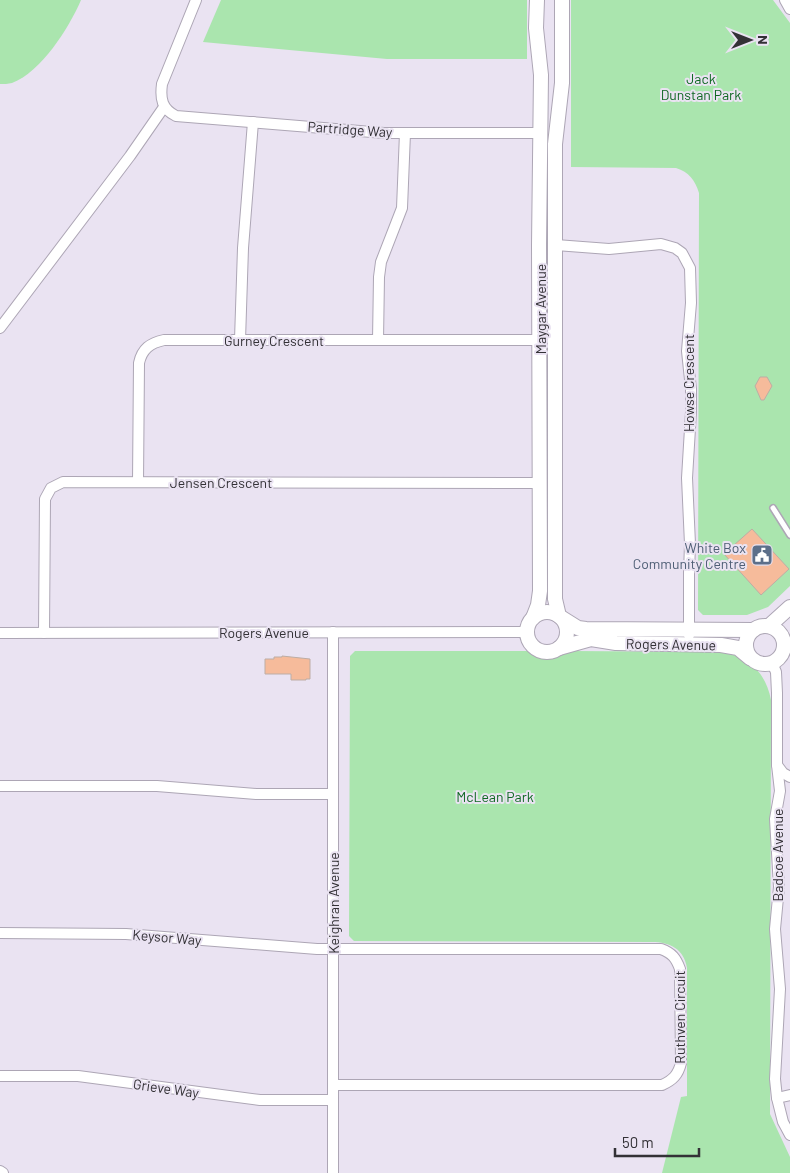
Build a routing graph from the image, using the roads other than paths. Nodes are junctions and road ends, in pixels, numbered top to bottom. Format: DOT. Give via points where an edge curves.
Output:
graph roads {
  1 [pos="196,0"];
  2 [pos="537,0"];
  3 [pos="562,0"];
  4 [pos="785,0"];
  5 [pos="790,9"];
  6 [pos="164,107"];
  7 [pos="253,122"];
  8 [pos="405,133"];
  9 [pos="540,134"];
  10 [pos="555,134"];
  11 [pos="539,245"];
  12 [pos="556,245"];
  13 [pos="0,328"];
  14 [pos="240,340"];
  15 [pos="378,340"];
  16 [pos="540,340"];
  17 [pos="555,340"];
  18 [pos="138,482"];
  19 [pos="540,483"];
  20 [pos="555,483"];
  21 [pos="773,508"];
  22 [pos="790,536"];
  23 [pos="790,607"];
  24 [pos="560,617"];
  25 [pos="533,618"];
  26 [pos="769,626"];
  27 [pos="689,629"];
  28 [pos="753,630"];
  29 [pos="333,632"];
  30 [pos="527,632"];
  31 [pos="0,633"];
  32 [pos="44,633"];
  33 [pos="787,638"];
  34 [pos="689,644"];
  35 [pos="559,648"];
  36 [pos="750,658"];
  37 [pos="772,663"];
  38 [pos="778,765"];
  39 [pos="790,777"];
  40 [pos="0,786"];
  41 [pos="333,794"];
  42 [pos="0,933"];
  43 [pos="333,948"];
  44 [pos="0,1076"];
  45 [pos="333,1085"];
  46 [pos="790,1096"];
  47 [pos="777,1098"];
  48 [pos="333,1100"];
  49 [pos="790,1135"];
  50 [pos="333,1173"];
  1 -- 6 [label="street" via="162,84"];
  2 -- 9 [label="street, Maygar Avenue"];
  3 -- 10 [label="street, Maygar Avenue" via="562,83"];
  4 -- 5 [label="street"];
  6 -- 7 [label="street, Partridge Way" via="176,116"];
  6 -- 13 [label="street"];
  7 -- 8 [label="street, Partridge Way"];
  7 -- 14 [label="street"];
  8 -- 9 [label="street, Partridge Way"];
  8 -- 15 [label="street" via="402,208 380,262"];
  9 -- 10 [label="street"];
  9 -- 11 [label="street, Maygar Avenue"];
  10 -- 12 [label="street, Maygar Avenue"];
  11 -- 12 [label="street"];
  11 -- 16 [label="street, Maygar Avenue"];
  12 -- 17 [label="street, Maygar Avenue"];
  12 -- 27 [label="street, Howse Crescent" via="609,249 661,244 682,253 690,268 687,343 691,397 687,478"];
  14 -- 15 [label="street, Gurney Crescent"];
  14 -- 18 [label="street, Gurney Crescent" via="164,340 145,348 139,363"];
  15 -- 16 [label="street, Gurney Crescent"];
  16 -- 17 [label="street"];
  16 -- 19 [label="street, Maygar Avenue"];
  17 -- 20 [label="street, Maygar Avenue"];
  18 -- 19 [label="street, Jensen Crescent"];
  18 -- 32 [label="street, Jensen Crescent" via="63,482 48,492 45,503"];
  19 -- 20 [label="street"];
  19 -- 25 [label="street, Maygar Avenue" via="540,591"];
  20 -- 24 [label="street, Maygar Avenue" via="555,599"];
  21 -- 22 [label="lane"];
  23 -- 26 [label="street"];
  24 -- 25 [label="street, Rogers Avenue" via="543,612"];
  24 -- 27 [label="street, Rogers Avenue" via="586,629"];
  24 -- 35 [label="street" via="567,630 564,643"];
  25 -- 30 [label="street"];
  26 -- 28 [label="street"];
  26 -- 33 [label="street"];
  27 -- 28 [label="street, Rogers Avenue"];
  27 -- 34 [label="street, Howse Crescent"];
  28 -- 36 [label="street" via="748,634 745,647"];
  29 -- 30 [label="street, Rogers Avenue"];
  29 -- 32 [label="street, Rogers Avenue"];
  29 -- 41 [label="street, Keighran Avenue"];
  30 -- 35 [label="street, Rogers Avenue" via="535,648 547,652"];
  31 -- 32 [label="street, Rogers Avenue"];
  33 -- 37 [label="street" via="781,655"];
  34 -- 35 [label="street, Rogers Avenue" via="616,643 591,639"];
  34 -- 36 [label="street, Rogers Avenue" via="738,648"];
  36 -- 37 [label="street" via="760,664"];
  37 -- 38 [label="street, Badcoe Avenue" via="776,672"];
  38 -- 39 [label="street"];
  38 -- 47 [label="street, Badcoe Avenue" via="780,791 775,818 779,868 775,929 780,989 775,1079"];
  40 -- 41 [label="street" via="157,786 256,794"];
  41 -- 43 [label="street, Keighran Avenue"];
  42 -- 43 [label="street, Keysor Way" via="126,934"];
  43 -- 45 [label="street, Keighran Avenue"];
  43 -- 45 [label="street, Ruthven Circuit" via="661,949 670,952 680,970 681,1063 674,1078 662,1084"];
  44 -- 48 [label="street, Grieve Way" via="78,1076 260,1100"];
  45 -- 48 [label="street, Keighran Avenue"];
  46 -- 47 [label="street"];
  47 -- 49 [label="street, Badcoe Avenue"];
  48 -- 50 [label="street, Keighran Avenue"];
}
